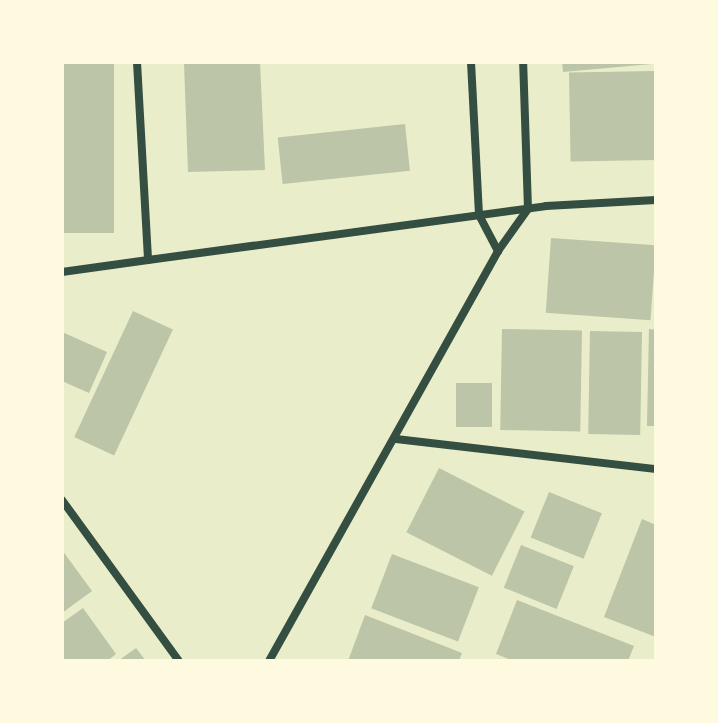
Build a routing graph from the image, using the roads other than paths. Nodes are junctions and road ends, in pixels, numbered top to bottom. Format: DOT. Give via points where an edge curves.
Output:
graph roads {
  1 [pos="137,62"];
  2 [pos="471,62"];
  3 [pos="523,62"];
  4 [pos="656,200"];
  5 [pos="528,209"];
  6 [pos="479,215"];
  7 [pos="498,251"];
  8 [pos="148,260"];
  9 [pos="62,272"];
  10 [pos="396,439"];
  11 [pos="656,469"];
  12 [pos="62,500"];
  13 [pos="179,661"];
  14 [pos="269,661"];
  1 -- 8 [label="street"];
  2 -- 6 [label="street"];
  3 -- 5 [label="street"];
  4 -- 5 [label="street"];
  5 -- 6 [label="street"];
  5 -- 7 [label="street"];
  6 -- 7 [label="street"];
  6 -- 8 [label="street"];
  7 -- 10 [label="street"];
  8 -- 9 [label="street"];
  10 -- 11 [label="street"];
  10 -- 14 [label="street"];
  12 -- 13 [label="street"];
}
